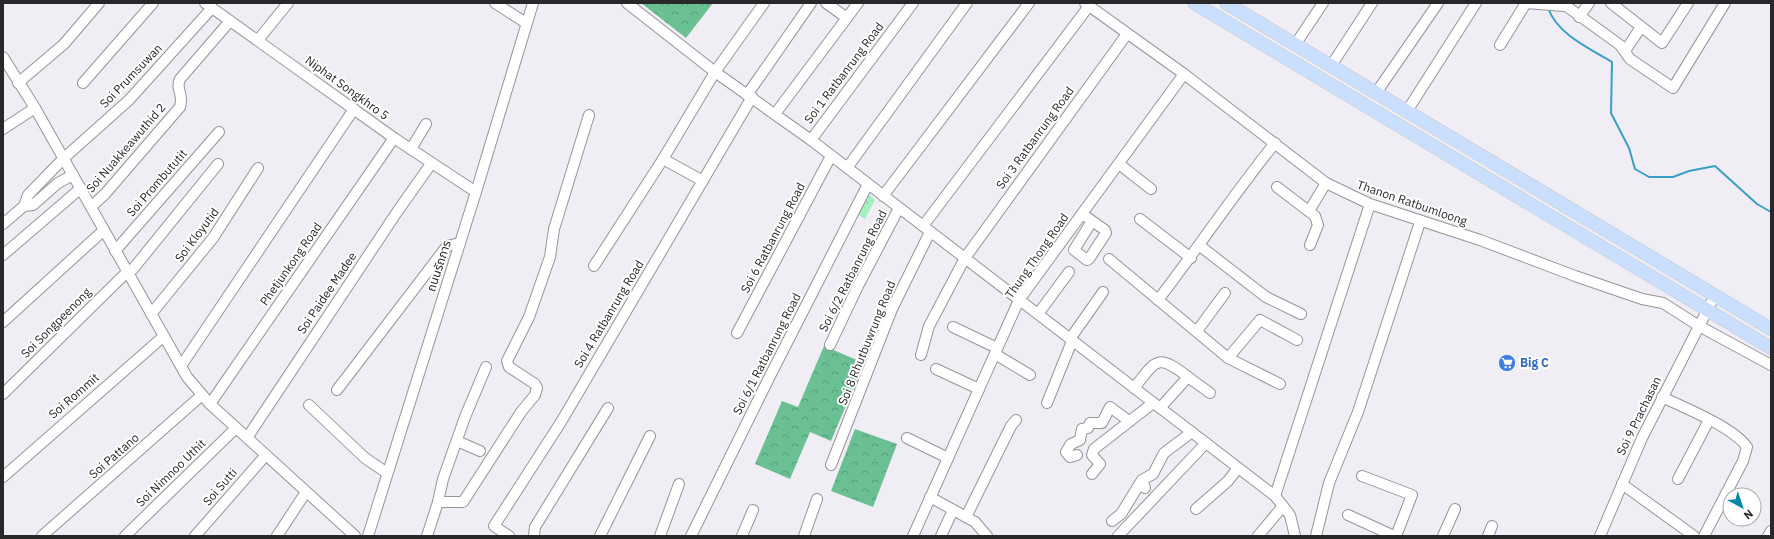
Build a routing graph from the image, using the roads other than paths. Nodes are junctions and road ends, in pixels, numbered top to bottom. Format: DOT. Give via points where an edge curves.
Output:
graph roads {
  1 [pos="99,3"];
  2 [pos="153,3"];
  3 [pos="288,3"];
  4 [pos="495,3"];
  5 [pos="533,3"];
  6 [pos="627,3"];
  7 [pos="764,3"];
  8 [pos="811,3"];
  9 [pos="826,3"];
  10 [pos="858,3"];
  11 [pos="913,3"];
  12 [pos="967,3"];
  13 [pos="1029,3"];
  14 [pos="1194,3"];
  15 [pos="1226,3"];
  16 [pos="1322,3"];
  17 [pos="1372,3"];
  18 [pos="1438,3"];
  19 [pos="1476,3"];
  20 [pos="1525,3"];
  21 [pos="1589,3"];
  22 [pos="1611,3"];
  23 [pos="1688,3"];
  24 [pos="1725,3"];
  25 [pos="1087,4"];
  26 [pos="1563,4"];
  27 [pos="209,5"];
  28 [pos="1579,17"];
  29 [pos="847,18"];
  30 [pos="230,20"];
  31 [pos="526,24"];
  32 [pos="1641,27"];
  33 [pos="1127,34"];
  34 [pos="258,40"];
  35 [pos="1295,45"];
  36 [pos="1500,45"];
  37 [pos="1625,52"];
  38 [pos="3,57"];
  39 [pos="1287,57"];
  40 [pos="1331,66"];
  41 [pos="715,72"];
  42 [pos="1184,74"];
  43 [pos="18,83"];
  44 [pos="83,83"];
  45 [pos="1376,93"];
  46 [pos="750,96"];
  47 [pos="35,108"];
  48 [pos="354,109"];
  49 [pos="1407,111"];
  50 [pos="776,114"];
  51 [pos="589,115"];
  52 [pos="426,124"];
  53 [pos="3,129"];
  54 [pos="219,132"];
  55 [pos="394,138"];
  56 [pos="811,140"];
  57 [pos="1274,143"];
  58 [pos="411,149"];
  59 [pos="831,156"];
  60 [pos="64,158"];
  61 [pos="663,159"];
  62 [pos="218,164"];
  63 [pos="431,164"];
  64 [pos="1119,164"];
  65 [pos="258,168"];
  66 [pos="847,168"];
  67 [pos="73,175"];
  68 [pos="703,181"];
  69 [pos="1326,182"];
  70 [pos="868,184"];
  71 [pos="1277,187"];
  72 [pos="81,188"];
  73 [pos="1151,188"];
  74 [pos="476,192"];
  75 [pos="883,196"];
  76 [pos="1370,204"];
  77 [pos="24,206"];
  78 [pos="91,207"];
  79 [pos="899,208"];
  80 [pos="1309,211"];
  81 [pos="1082,214"];
  82 [pos="1140,219"];
  83 [pos="1092,221"];
  84 [pos="1420,222"];
  85 [pos="3,224"];
  86 [pos="926,229"];
  87 [pos="104,230"];
  88 [pos="460,243"];
  89 [pos="1310,245"];
  90 [pos="1200,246"];
  91 [pos="115,251"];
  92 [pos="3,255"];
  93 [pos="964,258"];
  94 [pos="1191,258"];
  95 [pos="1108,259"];
  96 [pos="594,266"];
  97 [pos="127,272"];
  98 [pos="1069,272"];
  99 [pos="1670,288"];
  100 [pos="1103,292"];
  101 [pos="1225,293"];
  102 [pos="1715,295"];
  103 [pos="1019,300"];
  104 [pos="1158,300"];
  105 [pos="1662,304"];
  106 [pos="1707,310"];
  107 [pos="151,314"];
  108 [pos="1038,314"];
  109 [pos="1301,314"];
  110 [pos="3,322"];
  111 [pos="954,326"];
  112 [pos="1699,326"];
  113 [pos="1771,328"];
  114 [pos="1196,331"];
  115 [pos="737,333"];
  116 [pos="164,336"];
  117 [pos="1755,339"];
  118 [pos="1071,340"];
  119 [pos="1297,340"];
  120 [pos="830,345"];
  121 [pos="1771,348"];
  122 [pos="996,351"];
  123 [pos="1748,351"];
  124 [pos="921,355"];
  125 [pos="1228,358"];
  126 [pos="1771,365"];
  127 [pos="181,366"];
  128 [pos="486,367"];
  129 [pos="936,369"];
  130 [pos="1030,375"];
  131 [pos="1188,377"];
  132 [pos="1280,384"];
  133 [pos="1134,388"];
  134 [pos="979,389"];
  135 [pos="337,390"];
  136 [pos="1210,393"];
  137 [pos="3,394"];
  138 [pos="202,395"];
  139 [pos="1662,397"];
  140 [pos="1047,402"];
  141 [pos="210,404"];
  142 [pos="309,405"];
  143 [pos="1157,405"];
  144 [pos="608,408"];
  145 [pos="1016,420"];
  146 [pos="1709,420"];
  147 [pos="1130,421"];
  148 [pos="236,428"];
  149 [pos="1192,432"];
  150 [pos="650,436"];
  151 [pos="247,438"];
  152 [pos="907,438"];
  153 [pos="457,441"];
  154 [pos="1206,443"];
  155 [pos="480,451"];
  156 [pos="266,455"];
  157 [pos="1077,455"];
  158 [pos="948,458"];
  159 [pos="831,465"];
  160 [pos="1238,468"];
  161 [pos="387,473"];
  162 [pos="1092,474"];
  163 [pos="1362,476"];
  164 [pos="3,477"];
  165 [pos="1678,479"];
  166 [pos="679,484"];
  167 [pos="1622,484"];
  168 [pos="306,492"];
  169 [pos="1275,496"];
  170 [pos="930,497"];
  171 [pos="817,498"];
  172 [pos="438,502"];
  173 [pos="1283,506"];
  174 [pos="1196,509"];
  175 [pos="1454,509"];
  176 [pos="753,510"];
  177 [pos="953,510"];
  178 [pos="1348,516"];
  179 [pos="966,517"];
  180 [pos="1112,521"];
  181 [pos="1771,531"];
  182 [pos="978,532"];
  183 [pos="353,535"];
  184 [pos="42,536"];
  185 [pos="125,536"];
  186 [pos="195,536"];
  187 [pos="277,536"];
  188 [pos="368,536"];
  189 [pos="427,536"];
  190 [pos="509,536"];
  191 [pos="534,536"];
  192 [pos="600,536"];
  193 [pos="660,536"];
  194 [pos="691,536"];
  195 [pos="742,536"];
  196 [pos="804,536"];
  197 [pos="913,536"];
  198 [pos="941,536"];
  199 [pos="987,536"];
  200 [pos="1118,536"];
  201 [pos="1258,536"];
  202 [pos="1295,536"];
  203 [pos="1316,536"];
  204 [pos="1395,536"];
  205 [pos="1443,536"];
  206 [pos="1600,536"];
  207 [pos="1694,536"];
  208 [pos="1704,536"];
  209 [pos="1768,536"];
  1 -- 43 [label="street" via="64,44"];
  2 -- 44 [label="street"];
  3 -- 34 [label="street"];
  4 -- 31 [label="street"];
  5 -- 31 [label="street, ถนนรัถการ"];
  6 -- 41 [label="street"];
  7 -- 41 [label="street"];
  8 -- 46 [label="street, Soi 4 Ratbanrung Road"];
  9 -- 29 [label="street"];
  10 -- 29 [label="street"];
  11 -- 56 [label="street, Soi 1 Ratbanrung Road"];
  12 -- 66 [label="street"];
  13 -- 75 [label="street"];
  14 -- 39 [label="main road"];
  15 -- 35 [label="main road"];
  16 -- 35 [label="street"];
  17 -- 40 [label="street"];
  18 -- 45 [label="street"];
  19 -- 49 [label="street"];
  20 -- 26 [label="street"];
  20 -- 36 [label="street"];
  21 -- 28 [label="street"];
  22 -- 32 [label="street"];
  23 -- 32 [label="street" via="1662,43"];
  24 -- 37 [label="street" via="1673,88 1630,59"];
  25 -- 33 [label="street, Thanon Ratbumloong"];
  25 -- 86 [label="street, Soi 8 Rhutbuwrung Road"];
  26 -- 28 [label="street"];
  27 -- 30 [label="street, Niphat Songkhro 5"];
  27 -- 60 [label="street, Soi Prumsuwan" via="129,100"];
  28 -- 37 [label="street" via="1620,45"];
  29 -- 50 [label="street"];
  30 -- 34 [label="street, Niphat Songkhro 5"];
  30 -- 78 [label="street, Soi Nuakkeawuthid 2" via="180,79 180,107"];
  31 -- 74 [label="street, ถนนรัถการ"];
  32 -- 37 [label="street"];
  33 -- 42 [label="street, Thanon Ratbumloong"];
  33 -- 93 [label="street, Soi 3 Ratbanrung Road"];
  34 -- 48 [label="street, Niphat Songkhro 5"];
  35 -- 39 [label="main road"];
  35 -- 40 [label="main road"];
  38 -- 43 [label="street"];
  39 -- 99 [label="main road"];
  40 -- 45 [label="main road"];
  41 -- 46 [label="street"];
  41 -- 61 [label="street"];
  42 -- 57 [label="street, Thanon Ratbumloong"];
  42 -- 64 [label="street, Thung Thong Road"];
  43 -- 47 [label="street"];
  45 -- 49 [label="main road"];
  46 -- 50 [label="street"];
  46 -- 68 [label="street, Soi 4 Ratbanrung Road"];
  47 -- 53 [label="street"];
  47 -- 60 [label="street"];
  48 -- 55 [label="street, Niphat Songkhro 5"];
  48 -- 127 [label="street"];
  49 -- 102 [label="main road"];
  50 -- 56 [label="street"];
  51 -- 172 [label="street" via="554,229 550,257 529,317 506,361 509,367 535,384 535,395 521,412 463,502"];
  52 -- 58 [label="street"];
  54 -- 91 [label="street, Soi Prombututit"];
  55 -- 58 [label="street, Niphat Songkhro 5"];
  55 -- 141 [label="street, Phetjunkong Road"];
  56 -- 59 [label="street"];
  57 -- 69 [label="street, Thanon Ratbumloong"];
  57 -- 90 [label="street"];
  58 -- 63 [label="street, Niphat Songkhro 5"];
  59 -- 66 [label="street"];
  59 -- 115 [label="street, Soi 6 Ratbanrung Road"];
  60 -- 67 [label="street"];
  60 -- 77 [label="street, Soi Prumsuwan" via="28,196"];
  61 -- 68 [label="street"];
  61 -- 96 [label="street"];
  62 -- 97 [label="street, Soi Songpeenong"];
  63 -- 74 [label="street, Niphat Songkhro 5"];
  63 -- 151 [label="street, Soi Paidee Madee"];
  64 -- 73 [label="street"];
  64 -- 81 [label="street, Thung Thong Road"];
  65 -- 107 [label="street, Soi Kloyutid" via="214,238"];
  66 -- 70 [label="street"];
  67 -- 72 [label="street"];
  67 -- 77 [label="street" via="58,183 32,205"];
  68 -- 190 [label="street, Soi 4 Ratbanrung Road" via="561,422 494,526"];
  69 -- 76 [label="street, Thanon Ratbumloong"];
  69 -- 80 [label="street"];
  70 -- 75 [label="street"];
  70 -- 194 [label="street, Soi 6/1 Ratbanrung Road"];
  71 -- 80 [label="street"];
  72 -- 78 [label="street"];
  72 -- 92 [label="street"];
  74 -- 88 [label="street, ถนนรัถการ"];
  75 -- 79 [label="street"];
  76 -- 84 [label="street, Thanon Ratbumloong"];
  76 -- 169 [label="street"];
  77 -- 85 [label="street"];
  78 -- 87 [label="street"];
  79 -- 86 [label="street"];
  79 -- 120 [label="street, Soi 6/2 Ratbanrung Road"];
  80 -- 89 [label="street" via="1315,216 1318,225"];
  81 -- 83 [label="street"];
  81 -- 103 [label="street, Thung Thong Road"];
  82 -- 94 [label="street"];
  84 -- 105 [label="street, Thanon Ratbumloong" via="1480,240 1582,279"];
  84 -- 203 [label="street" via="1358,412 1329,483"];
  86 -- 93 [label="street"];
  86 -- 159 [label="street, Soi 8 Rhutbuwrung Road"];
  87 -- 91 [label="street"];
  87 -- 110 [label="street"];
  88 -- 135 [label="street" via="447,246"];
  88 -- 161 [label="street, ถนนรัถการ"];
  90 -- 94 [label="street"];
  90 -- 109 [label="street" via="1266,297"];
  91 -- 97 [label="street"];
  93 -- 103 [label="street"];
  93 -- 124 [label="street, Soi 3 Ratbanrung Road" via="929,326"];
  94 -- 104 [label="street"];
  95 -- 104 [label="street"];
  97 -- 107 [label="street"];
  97 -- 137 [label="street, Soi Songpeenong"];
  98 -- 108 [label="street"];
  99 -- 105 [label="street"];
  99 -- 106 [label="main road"];
  100 -- 118 [label="street"];
  101 -- 114 [label="street"];
  102 -- 106 [label="street, Soi 9 Prachasan"];
  102 -- 113 [label="main road"];
  103 -- 108 [label="street"];
  103 -- 122 [label="street, Thung Thong Road"];
  104 -- 114 [label="street"];
  105 -- 112 [label="street, Thanon Ratbumloong"];
  106 -- 112 [label="street, Soi 9 Prachasan"];
  106 -- 117 [label="main road"];
  107 -- 116 [label="street"];
  108 -- 118 [label="street"];
  111 -- 122 [label="street"];
  112 -- 123 [label="street, Thanon Ratbumloong"];
  112 -- 139 [label="street, Soi 9 Prachasan"];
  114 -- 125 [label="street"];
  116 -- 127 [label="street"];
  116 -- 164 [label="street, Soi Rommit"];
  117 -- 121 [label="main road"];
  117 -- 123 [label="street"];
  118 -- 133 [label="street"];
  118 -- 140 [label="street"];
  119 -- 125 [label="street" via="1260,320"];
  122 -- 130 [label="street"];
  122 -- 134 [label="street, Thung Thong Road"];
  123 -- 126 [label="street, Thanon Ratbumloong"];
  125 -- 132 [label="street"];
  127 -- 138 [label="street"];
  128 -- 153 [label="street"];
  129 -- 134 [label="street"];
  131 -- 133 [label="street" via="1172,365 1161,361 1155,363"];
  131 -- 136 [label="street"];
  131 -- 143 [label="street"];
  133 -- 143 [label="street"];
  134 -- 158 [label="street, Thung Thong Road"];
  138 -- 141 [label="street"];
  138 -- 184 [label="street, Soi Pattano"];
  139 -- 146 [label="street"];
  139 -- 167 [label="street, Soi 9 Prachasan"];
  141 -- 148 [label="street"];
  142 -- 161 [label="street" via="365,458"];
  143 -- 147 [label="street"];
  143 -- 149 [label="street"];
  144 -- 191 [label="street" via="535,527"];
  145 -- 179 [label="street"];
  146 -- 165 [label="street"];
  146 -- 208 [label="street" via="1744,443 1747,450"];
  147 -- 157 [label="street" via="1110,407 1102,423 1090,423 1088,428 1082,429 1080,440 1071,444 1066,452 1070,457"];
  147 -- 162 [label="street" via="1094,449 1092,455 1100,464"];
  148 -- 151 [label="street"];
  148 -- 185 [label="street, Soi Nimnoo Uthit"];
  149 -- 154 [label="street"];
  149 -- 180 [label="street" via="1164,454 1153,474 1121,514"];
  150 -- 192 [label="street"];
  151 -- 156 [label="street"];
  152 -- 158 [label="street"];
  153 -- 155 [label="street"];
  153 -- 172 [label="street"];
  154 -- 160 [label="street"];
  154 -- 200 [label="street"];
  156 -- 168 [label="street"];
  156 -- 186 [label="street, Soi Sutti"];
  158 -- 170 [label="street, Thung Thong Road"];
  160 -- 169 [label="street"];
  160 -- 174 [label="street" via="1228,481"];
  161 -- 188 [label="street, ถนนรัถการ"];
  163 -- 204 [label="street" via="1412,495"];
  166 -- 193 [label="street"];
  167 -- 206 [label="street, Soi 9 Prachasan"];
  167 -- 207 [label="street"];
  168 -- 183 [label="street"];
  168 -- 187 [label="street"];
  169 -- 173 [label="street"];
  170 -- 177 [label="street"];
  170 -- 197 [label="street, Thung Thong Road"];
  171 -- 196 [label="street"];
  172 -- 189 [label="street"];
  173 -- 201 [label="street"];
  173 -- 202 [label="street" via="1290,515"];
  175 -- 205 [label="street"];
  176 -- 195 [label="street"];
  177 -- 179 [label="street"];
  177 -- 198 [label="street"];
  178 -- 204 [label="street"];
  179 -- 182 [label="street" via="975,522"];
  181 -- 209 [label="street"];
  182 -- 199 [label="street"];
}
